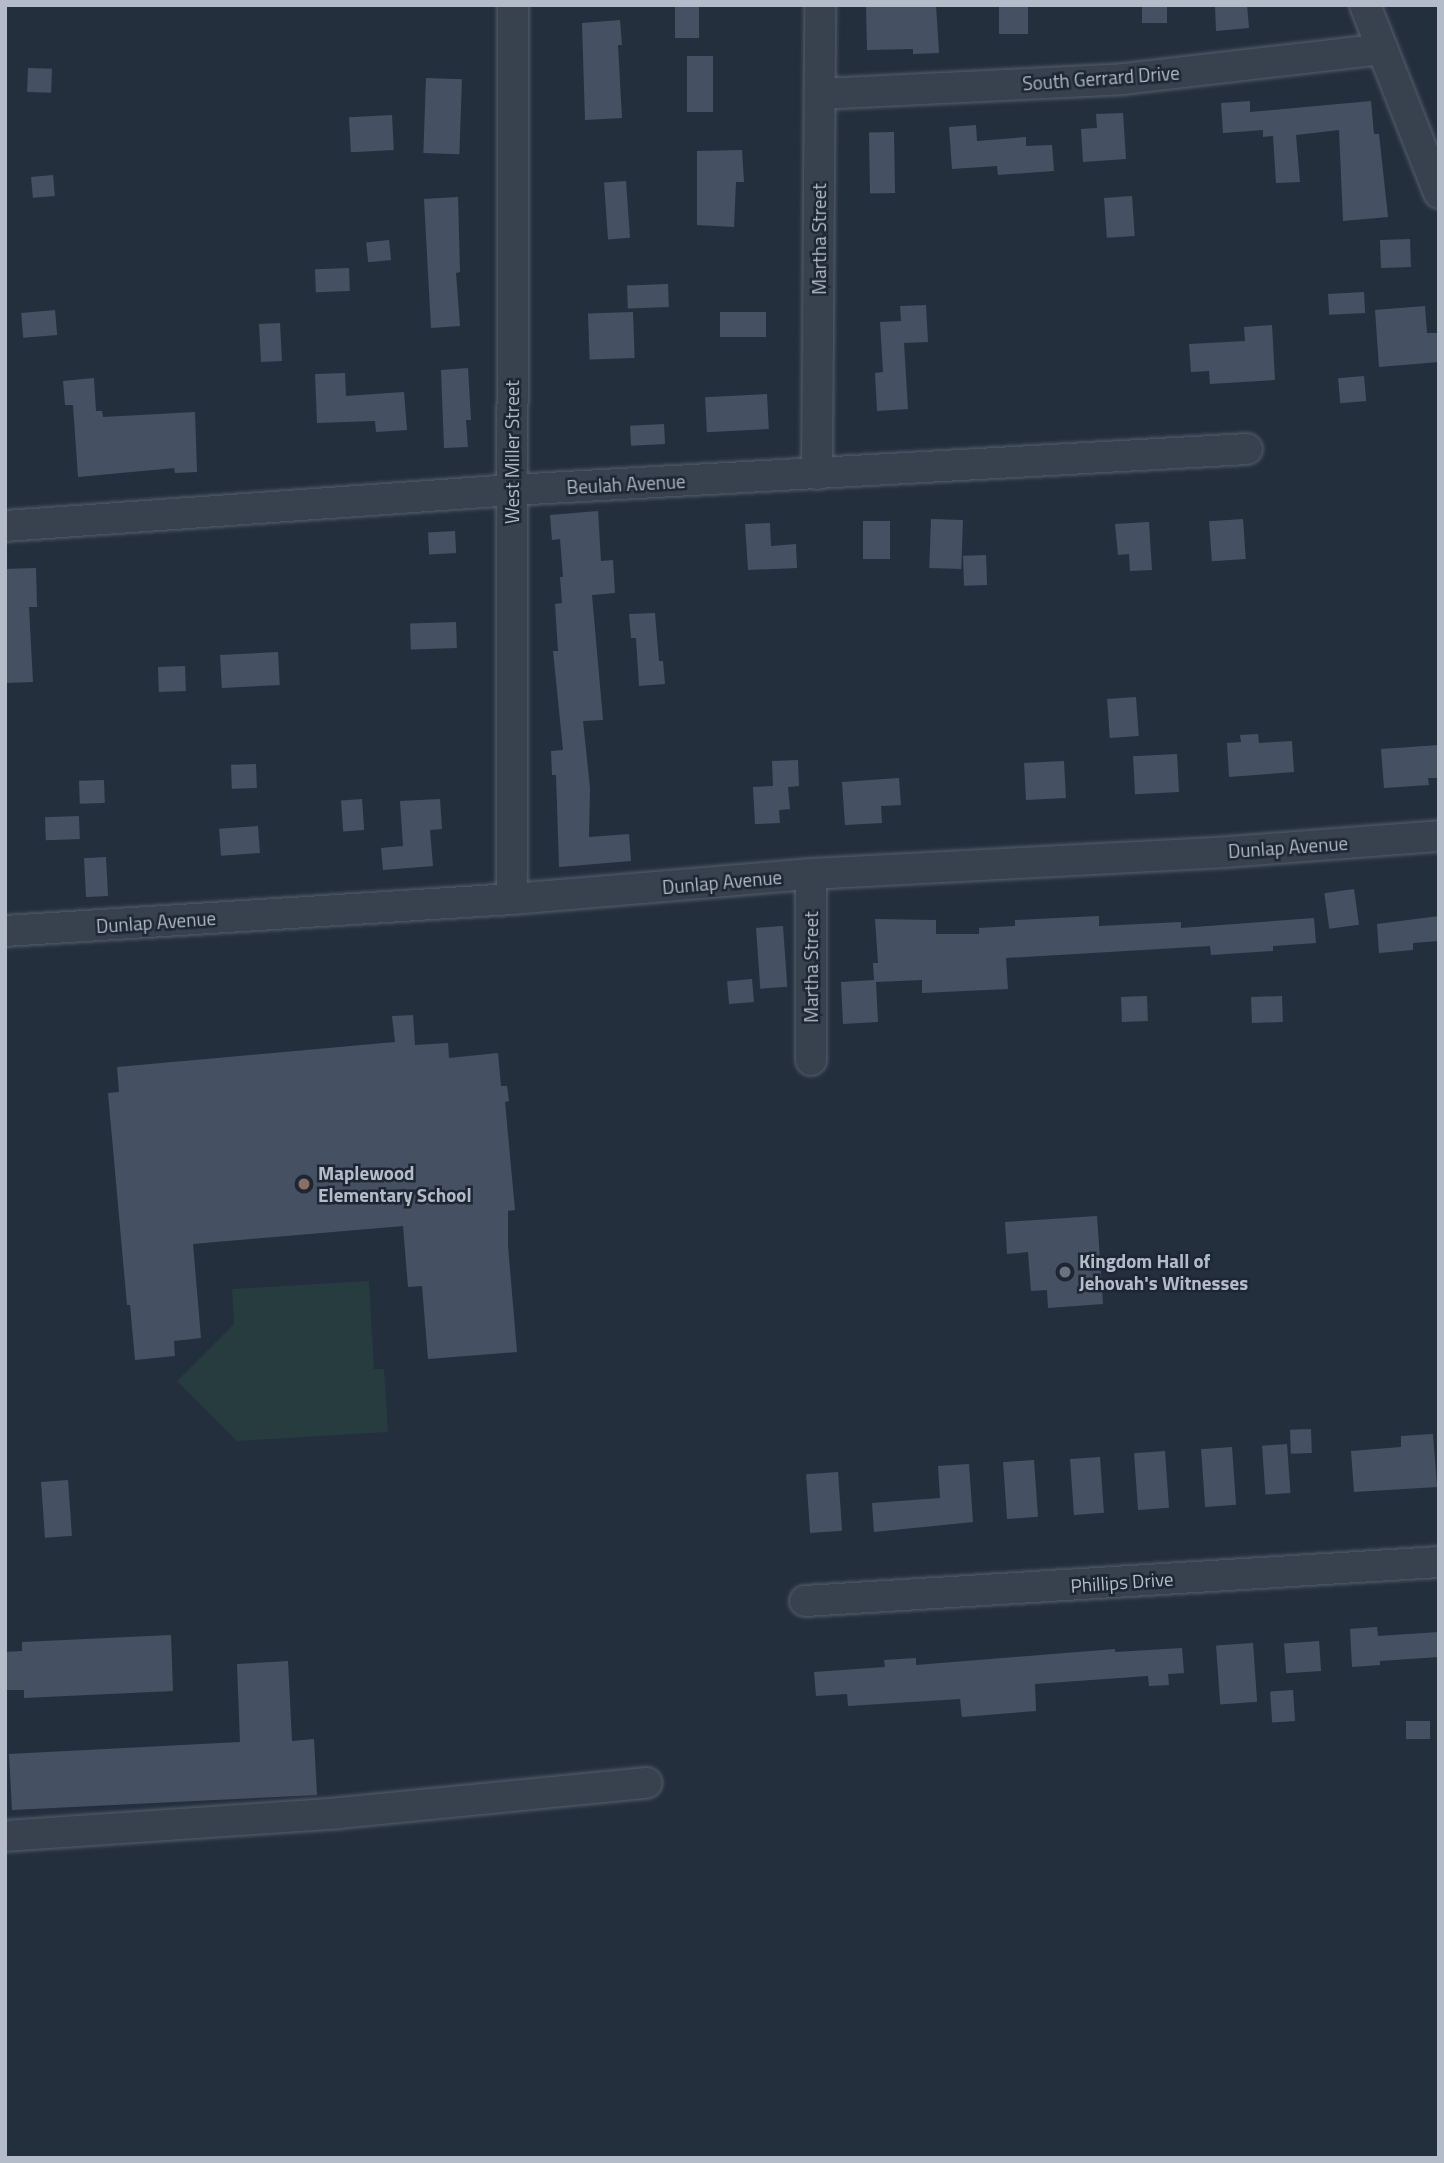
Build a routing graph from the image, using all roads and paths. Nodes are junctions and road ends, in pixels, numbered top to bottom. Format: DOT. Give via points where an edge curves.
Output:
graph roads {
  1 [pos="513,5"];
  2 [pos="820,5"];
  3 [pos="1365,5"];
  4 [pos="1382,49"];
  5 [pos="820,94"];
  6 [pos="1439,192"];
  7 [pos="1247,449"];
  8 [pos="817,474"];
  9 [pos="512,490"];
  10 [pos="5,526"];
  11 [pos="1439,836"];
  12 [pos="811,874"];
  13 [pos="512,899"];
  14 [pos="5,931"];
  15 [pos="811,1060"];
  16 [pos="1439,1563"];
  17 [pos="805,1601"];
  18 [pos="647,1783"];
  19 [pos="5,1836"];
  1 -- 9 [label="street, West Miller Street"];
  2 -- 5 [label="street, Martha Street"];
  3 -- 4 [label="street"];
  4 -- 5 [label="street, South Gerrard Drive" via="1124,79"];
  4 -- 6 [label="street"];
  5 -- 8 [label="street, Martha Street"];
  7 -- 8 [label="street, Beulah Avenue"];
  8 -- 9 [label="street, Beulah Avenue"];
  9 -- 10 [label="street, Beulah Avenue"];
  9 -- 13 [label="street, West Miller Street"];
  11 -- 12 [label="street, Dunlap Avenue"];
  12 -- 13 [label="street, Dunlap Avenue"];
  12 -- 15 [label="street, Martha Street"];
  13 -- 14 [label="street, Dunlap Avenue"];
  16 -- 17 [label="street, Phillips Drive"];
  18 -- 19 [label="street" via="339,1813"];
}
